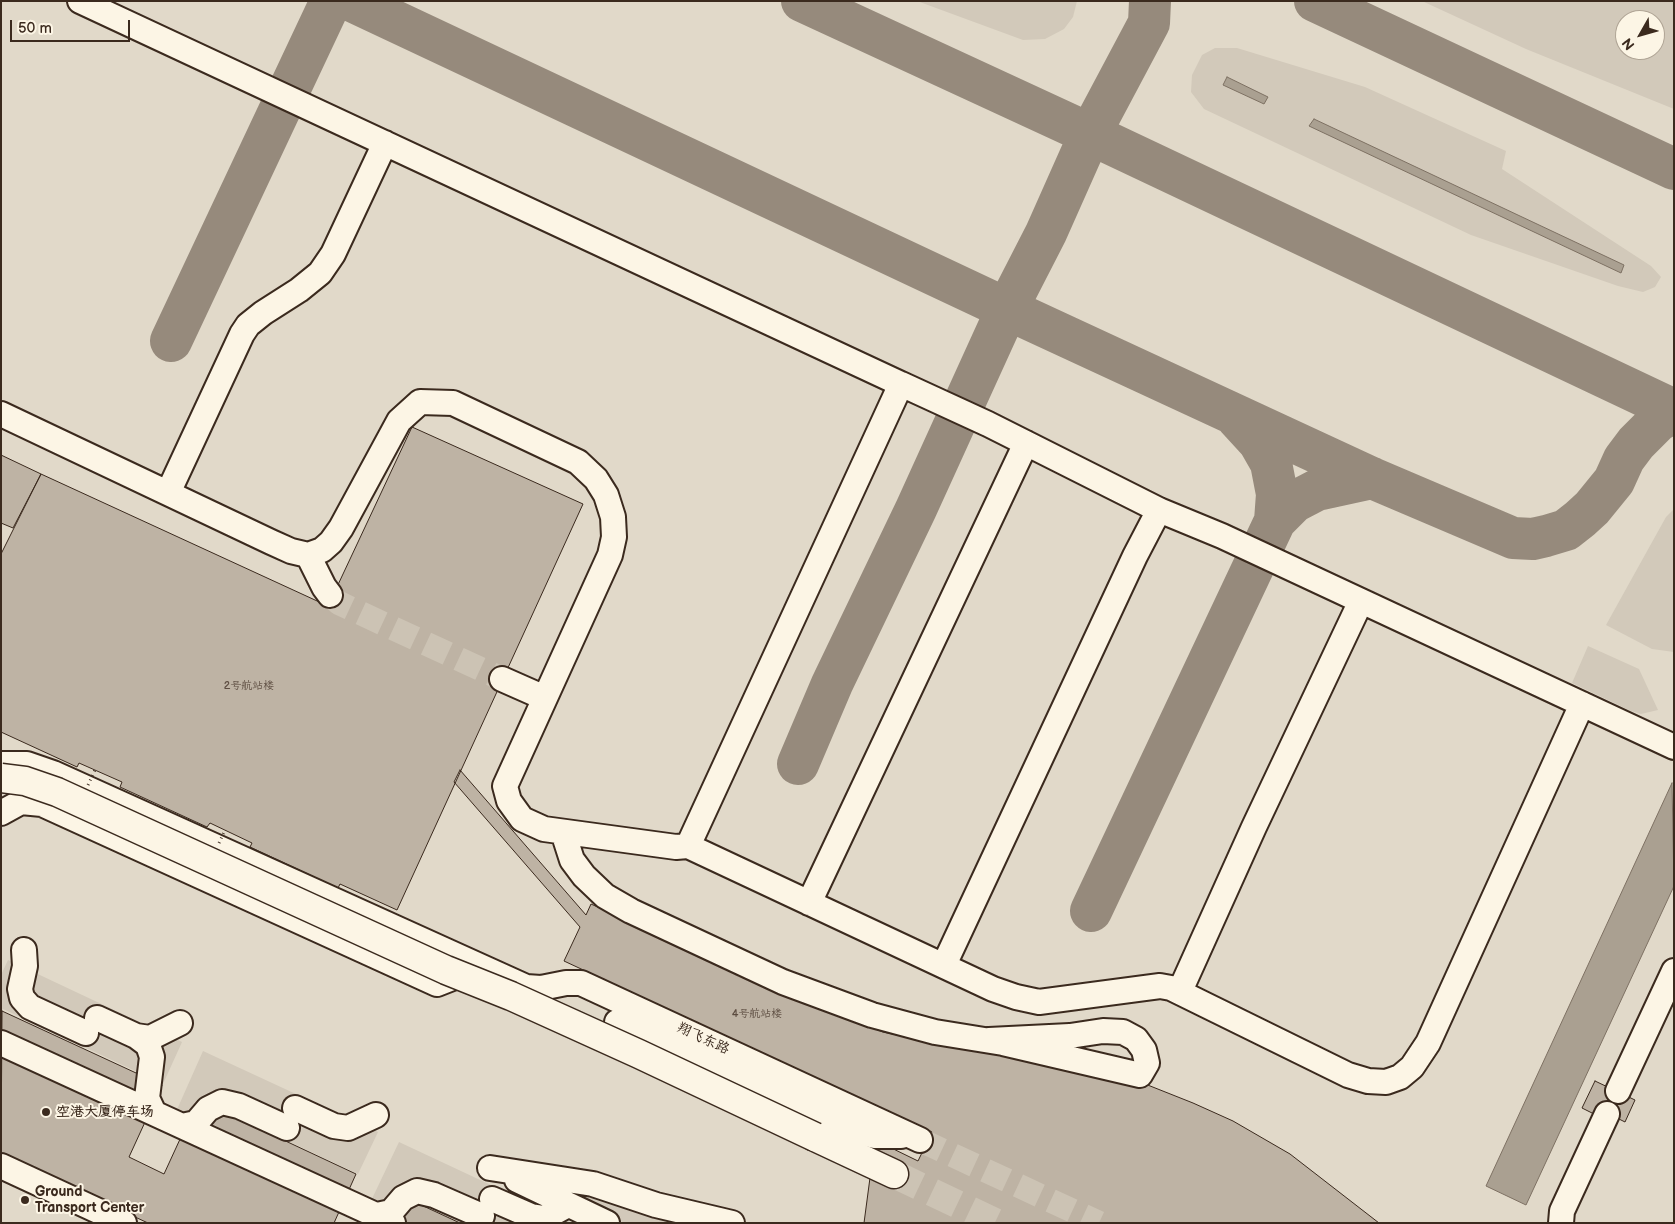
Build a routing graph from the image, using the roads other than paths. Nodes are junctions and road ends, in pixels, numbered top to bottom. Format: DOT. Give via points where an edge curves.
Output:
graph roads {
  1 [pos="80,1"];
  2 [pos="385,143"];
  3 [pos="901,384"];
  4 [pos="1,414"];
  5 [pos="1026,444"];
  6 [pos="168,494"];
  7 [pos="1159,510"];
  8 [pos="308,555"];
  9 [pos="330,595"];
  10 [pos="1360,601"];
  11 [pos="502,678"];
  12 [pos="545,698"];
  13 [pos="1582,704"];
  14 [pos="1672,741"];
  15 [pos="1,764"];
  16 [pos="1,778"];
  17 [pos="1,813"];
  18 [pos="564,832"];
  19 [pos="688,846"];
  20 [pos="809,903"];
  21 [pos="24,950"];
  22 [pos="944,965"];
  23 [pos="481,967"];
  24 [pos="1674,971"];
  25 [pos="1674,989"];
  26 [pos="1180,991"];
  27 [pos="1657,1006"];
  28 [pos="617,1022"];
  29 [pos="180,1023"];
  30 [pos="136,1036"];
  31 [pos="988,1040"];
  32 [pos="1,1043"];
  33 [pos="1618,1091"];
  34 [pos="154,1113"];
  35 [pos="376,1114"];
  36 [pos="1607,1114"];
  37 [pos="182,1126"];
  38 [pos="1,1166"];
  39 [pos="894,1174"];
  40 [pos="568,1205"];
  41 [pos="385,1219"];
  42 [pos="124,1223"];
  43 [pos="607,1223"];
  44 [pos="732,1223"];
  45 [pos="1561,1223"];
  1 -- 2 [label="street"];
  2 -- 3 [label="street"];
  2 -- 6 [label="street" via="333,254 320,273 262,313 242,334"];
  3 -- 5 [label="street"];
  3 -- 19 [label="street"];
  4 -- 6 [label="street"];
  5 -- 7 [label="street"];
  5 -- 20 [label="street"];
  6 -- 8 [label="street" via="284,548"];
  7 -- 10 [label="street"];
  7 -- 22 [label="street"];
  8 -- 9 [label="street"];
  8 -- 12 [label="street" via="322,550 341,528 399,421 420,402 453,403 578,462 596,479 606,495 614,537 610,556"];
  10 -- 13 [label="street"];
  10 -- 26 [label="street"];
  11 -- 12 [label="street"];
  12 -- 18 [label="street" via="505,786 508,802 522,818 544,829"];
  13 -- 14 [label="street"];
  13 -- 26 [label="street" via="1428,1043 1412,1067 1400,1077 1386,1082 1348,1075"];
  15 -- 23 [label="street, 翔飞东路" via="27,764 53,773"];
  16 -- 39 [label="main road, bridge" via="25,781 57,792 446,970 639,1054"];
  17 -- 23 [label="street" via="21,802 42,804 437,984"];
  18 -- 19 [label="street" via="676,848"];
  18 -- 31 [label="street" via="572,860 584,876 605,896 632,911 783,982 872,1015 935,1032"];
  19 -- 20 [label="street"];
  20 -- 22 [label="street"];
  21 -- 30 [label="street" via="25,966 20,989 22,998 30,1007"];
  22 -- 26 [label="street" via="993,989 1038,1002 1160,986"];
  23 -- 28 [label="street, 翔飞东路" via="526,987 581,983 916,1138 874,1136 849,1129"];
  24 -- 27 [label="street"];
  25 -- 27 [label="street"];
  27 -- 33 [label="street"];
  29 -- 30 [label="street" via="150,1038"];
  30 -- 34 [label="street" via="148,1045 152,1057 147,1098"];
  31 -- 31 [label="street" via="1140,1075 1146,1063 1144,1050 1136,1039 1123,1032"];
  32 -- 34 [label="street"];
  34 -- 37 [label="street"];
  35 -- 37 [label="street" via="348,1128 222,1102 208,1109 196,1123"];
  36 -- 45 [label="street" via="1562,1211"];
  37 -- 41 [label="street"];
  38 -- 42 [label="street" via="91,1201"];
  40 -- 41 [label="street" via="544,1218 416,1190 403,1198"];
  40 -- 43 [label="street"];
  40 -- 44 [label="street" via="490,1168 592,1184 656,1205"];
}
